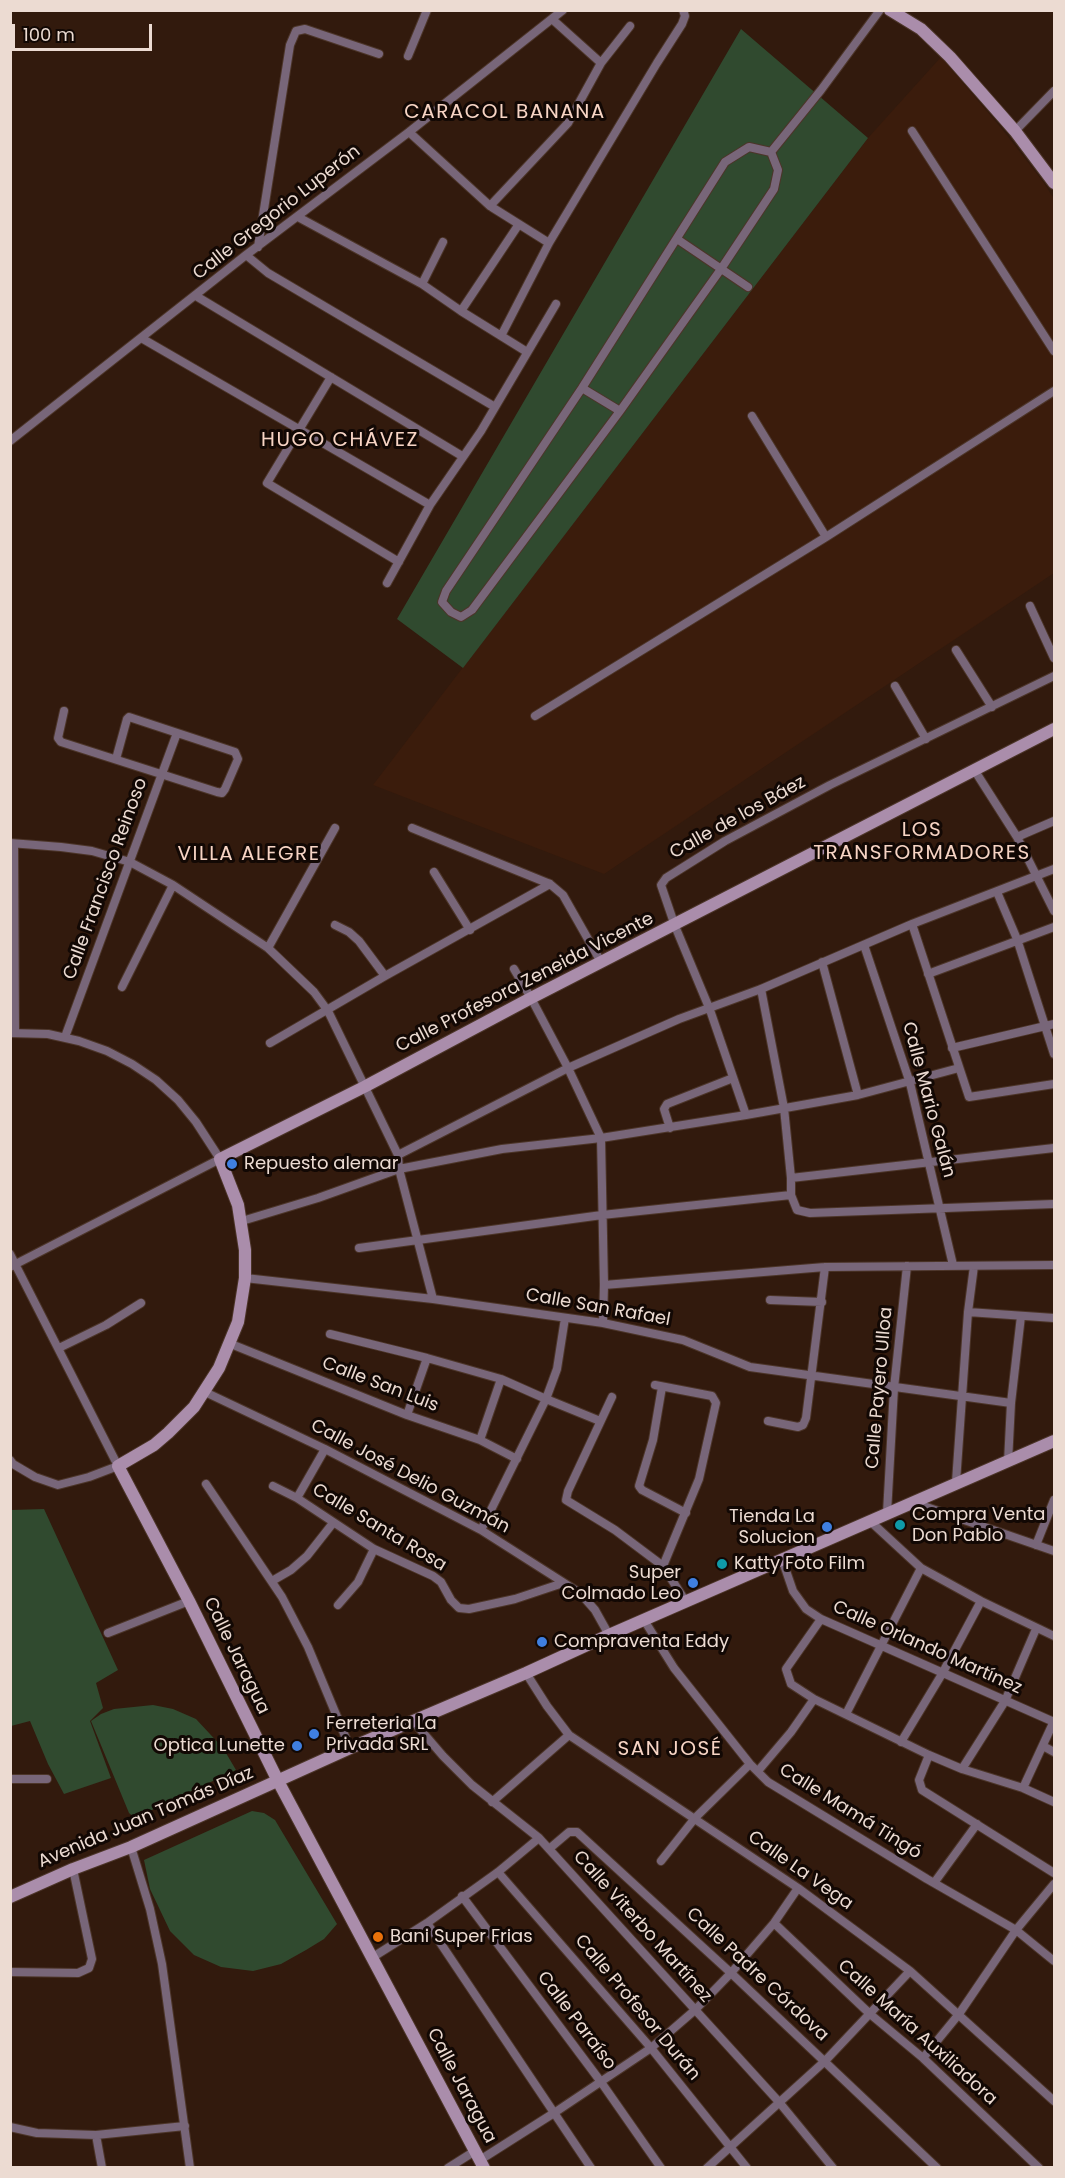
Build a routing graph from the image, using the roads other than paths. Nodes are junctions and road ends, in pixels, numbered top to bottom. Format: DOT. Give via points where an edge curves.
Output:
graph roads {
  1 [pos="427,10"];
  2 [pos="563,10"];
  3 [pos="683,10"];
  4 [pos="880,10"];
  5 [pos="890,10"];
  6 [pos="552,19"];
  7 [pos="630,26"];
  8 [pos="379,54"];
  9 [pos="408,56"];
  10 [pos="601,63"];
  11 [pos="1054,91"];
  12 [pos="912,131"];
  13 [pos="1015,131"];
  14 [pos="409,132"];
  15 [pos="771,152"];
  16 [pos="1053,179"];
  17 [pos="490,206"];
  18 [pos="298,217"];
  19 [pos="519,224"];
  20 [pos="676,239"];
  21 [pos="443,242"];
  22 [pos="549,243"];
  23 [pos="258,247"];
  24 [pos="246,255"];
  25 [pos="720,269"];
  26 [pos="422,284"];
  27 [pos="748,288"];
  28 [pos="196,296"];
  29 [pos="556,304"];
  30 [pos="461,311"];
  31 [pos="501,336"];
  32 [pos="143,339"];
  33 [pos="1054,351"];
  34 [pos="527,352"];
  35 [pos="331,377"];
  36 [pos="582,388"];
  37 [pos="1054,391"];
  38 [pos="495,407"];
  39 [pos="620,411"];
  40 [pos="752,416"];
  41 [pos="298,430"];
  42 [pos="10,441"];
  43 [pos="462,456"];
  44 [pos="430,505"];
  45 [pos="826,537"];
  46 [pos="399,562"];
  47 [pos="387,583"];
  48 [pos="1030,606"];
  49 [pos="956,650"];
  50 [pos="1054,658"];
  51 [pos="1054,676"];
  52 [pos="895,686"];
  53 [pos="992,707"];
  54 [pos="64,711"];
  55 [pos="536,716"];
  56 [pos="1054,729"];
  57 [pos="177,733"];
  58 [pos="926,739"];
  59 [pos="116,759"];
  60 [pos="975,771"];
  61 [pos="162,774"];
  62 [pos="1054,821"];
  63 [pos="335,828"];
  64 [pos="412,828"];
  65 [pos="1017,837"];
  66 [pos="12,844"];
  67 [pos="130,862"];
  68 [pos="1054,869"];
  69 [pos="434,872"];
  70 [pos="1036,876"];
  71 [pos="550,884"];
  72 [pos="173,885"];
  73 [pos="996,892"];
  74 [pos="12,907"];
  75 [pos="1054,911"];
  76 [pos="912,924"];
  77 [pos="335,925"];
  78 [pos="675,926"];
  79 [pos="1054,927"];
  80 [pos="470,930"];
  81 [pos="1017,939"];
  82 [pos="864,945"];
  83 [pos="268,948"];
  84 [pos="822,962"];
  85 [pos="601,963"];
  86 [pos="513,969"];
  87 [pos="928,974"];
  88 [pos="385,976"];
  89 [pos="122,987"];
  90 [pos="761,989"];
  91 [pos="531,998"];
  92 [pos="710,1010"];
  93 [pos="328,1011"];
  94 [pos="1054,1024"];
  95 [pos="1044,1026"];
  96 [pos="13,1032"];
  97 [pos="65,1037"];
  98 [pos="270,1043"];
  99 [pos="952,1048"];
  100 [pos="1054,1054"];
  101 [pos="568,1068"];
  102 [pos="959,1068"];
  103 [pos="733,1078"];
  104 [pos="910,1083"];
  105 [pos="1054,1084"];
  106 [pos="364,1087"];
  107 [pos="858,1095"];
  108 [pos="784,1108"];
  109 [pos="747,1115"];
  110 [pos="670,1128"];
  111 [pos="602,1138"];
  112 [pos="1054,1148"];
  113 [pos="398,1155"];
  114 [pos="220,1159"];
  115 [pos="928,1164"];
  116 [pos="399,1168"];
  117 [pos="791,1178"];
  118 [pos="791,1195"];
  119 [pos="1054,1204"];
  120 [pos="939,1207"];
  121 [pos="602,1215"];
  122 [pos="242,1221"];
  123 [pos="418,1240"];
  124 [pos="358,1248"];
  125 [pos="10,1254"];
  126 [pos="953,1265"];
  127 [pos="1054,1265"];
  128 [pos="13,1266"];
  129 [pos="907,1266"];
  130 [pos="974,1266"];
  131 [pos="825,1267"];
  132 [pos="245,1278"];
  133 [pos="604,1285"];
  134 [pos="433,1299"];
  135 [pos="770,1300"];
  136 [pos="822,1302"];
  137 [pos="141,1303"];
  138 [pos="968,1312"];
  139 [pos="1021,1316"];
  140 [pos="565,1318"];
  141 [pos="1054,1318"];
  142 [pos="603,1323"];
  143 [pos="330,1335"];
  144 [pos="231,1344"];
  145 [pos="59,1348"];
  146 [pos="427,1358"];
  147 [pos="813,1376"];
  148 [pos="501,1379"];
  149 [pos="894,1388"];
  150 [pos="205,1392"];
  151 [pos="962,1396"];
  152 [pos="612,1397"];
  153 [pos="546,1400"];
  154 [pos="1011,1402"];
  155 [pos="407,1415"];
  156 [pos="600,1421"];
  157 [pos="768,1421"];
  158 [pos="480,1440"];
  159 [pos="1054,1441"];
  160 [pos="325,1449"];
  161 [pos="10,1460"];
  162 [pos="517,1460"];
  163 [pos="1008,1462"];
  164 [pos="118,1466"];
  165 [pos="956,1482"];
  166 [pos="206,1484"];
  167 [pos="273,1486"];
  168 [pos="297,1498"];
  169 [pos="1054,1500"];
  170 [pos="912,1502"];
  171 [pos="686,1513"];
  172 [pos="887,1513"];
  173 [pos="870,1521"];
  174 [pos="333,1523"];
  175 [pos="481,1530"];
  176 [pos="1036,1545"];
  177 [pos="374,1549"];
  178 [pos="1054,1551"];
  179 [pos="782,1559"];
  180 [pos="663,1566"];
  181 [pos="921,1568"];
  182 [pos="272,1581"];
  183 [pos="563,1583"];
  184 [pos="189,1601"];
  185 [pos="981,1601"];
  186 [pos="686,1602"];
  187 [pos="338,1605"];
  188 [pos="821,1619"];
  189 [pos="644,1620"];
  190 [pos="1036,1629"];
  191 [pos="108,1633"];
  192 [pos="609,1635"];
  193 [pos="1054,1636"];
  194 [pos="882,1645"];
  195 [pos="526,1673"];
  196 [pos="942,1674"];
  197 [pos="814,1699"];
  198 [pos="1005,1701"];
  199 [pos="846,1714"];
  200 [pos="413,1721"];
  201 [pos="1054,1722"];
  202 [pos="569,1735"];
  203 [pos="901,1742"];
  204 [pos="1043,1746"];
  205 [pos="350,1748"];
  206 [pos="1054,1752"];
  207 [pos="929,1755"];
  208 [pos="750,1764"];
  209 [pos="963,1769"];
  210 [pos="758,1771"];
  211 [pos="10,1779"];
  212 [pos="47,1779"];
  213 [pos="278,1781"];
  214 [pos="1023,1788"];
  215 [pos="492,1802"];
  216 [pos="1054,1802"];
  217 [pos="695,1818"];
  218 [pos="977,1824"];
  219 [pos="539,1838"];
  220 [pos="131,1847"];
  221 [pos="549,1850"];
  222 [pos="661,1861"];
  223 [pos="73,1869"];
  224 [pos="498,1872"];
  225 [pos="1054,1873"];
  226 [pos="934,1883"];
  227 [pos="1054,1884"];
  228 [pos="798,1888"];
  229 [pos="462,1896"];
  230 [pos="10,1897"];
  231 [pos="427,1923"];
  232 [pos="774,1923"];
  233 [pos="1017,1930"];
  234 [pos="373,1958"];
  235 [pos="1054,1961"];
  236 [pos="910,1971"];
  237 [pos="10,1972"];
  238 [pos="731,1972"];
  239 [pos="695,2010"];
  240 [pos="870,2014"];
  241 [pos="959,2014"];
  242 [pos="651,2048"];
  243 [pos="922,2058"];
  244 [pos="825,2061"];
  245 [pos="602,2082"];
  246 [pos="1054,2101"];
  247 [pos="778,2102"];
  248 [pos="554,2113"];
  249 [pos="184,2126"];
  250 [pos="10,2127"];
  251 [pos="96,2135"];
  252 [pos="730,2147"];
  253 [pos="479,2159"];
  254 [pos="102,2168"];
  255 [pos="190,2168"];
  256 [pos="448,2168"];
  257 [pos="591,2168"];
  258 [pos="661,2168"];
  259 [pos="707,2168"];
  260 [pos="747,2168"];
  261 [pos="833,2168"];
  262 [pos="937,2168"];
  263 [pos="1039,2168"];
  1 -- 9 [label="street"];
  2 -- 6 [label="street, Calle Gregorio Luperón"];
  3 -- 22 [label="street" via="682,24"];
  4 -- 15 [label="street"];
  5 -- 13 [label="street" via="921,29 950,57"];
  6 -- 10 [label="street"];
  6 -- 14 [label="street, Calle Gregorio Luperón"];
  7 -- 10 [label="street"];
  8 -- 23 [label="street" via="305,29 296,31 290,45"];
  10 -- 17 [label="street" via="568,123"];
  11 -- 13 [label="street"];
  12 -- 33 [label="street"];
  13 -- 16 [label="street"];
  14 -- 17 [label="street"];
  14 -- 18 [label="street, Calle Gregorio Luperón"];
  15 -- 20 [label="street" via="749,147 725,162"];
  15 -- 25 [label="street" via="778,170 774,189"];
  17 -- 19 [label="street"];
  18 -- 23 [label="street, Calle Gregorio Luperón"];
  18 -- 26 [label="street"];
  19 -- 22 [label="street"];
  19 -- 30 [label="street"];
  20 -- 25 [label="street"];
  20 -- 36 [label="street"];
  21 -- 26 [label="street"];
  22 -- 31 [label="street"];
  23 -- 24 [label="street, Calle Gregorio Luperón"];
  24 -- 28 [label="street, Calle Gregorio Luperón"];
  24 -- 38 [label="street" via="268,273"];
  25 -- 27 [label="street"];
  25 -- 39 [label="street"];
  26 -- 30 [label="street"];
  28 -- 32 [label="street, Calle Gregorio Luperón"];
  28 -- 35 [label="street"];
  29 -- 34 [label="street"];
  30 -- 31 [label="street"];
  31 -- 34 [label="street"];
  32 -- 41 [label="street"];
  32 -- 42 [label="street, Calle Gregorio Luperón"];
  34 -- 38 [label="street"];
  35 -- 41 [label="street"];
  35 -- 43 [label="street"];
  36 -- 39 [label="street"];
  36 -- 39 [label="street" via="446,591 442,602 451,612 461,617 472,610"];
  37 -- 45 [label="street"];
  38 -- 43 [label="street"];
  40 -- 45 [label="street"];
  41 -- 44 [label="street"];
  41 -- 46 [label="street" via="267,480 268,485"];
  43 -- 44 [label="street"];
  44 -- 46 [label="street"];
  45 -- 55 [label="street"];
  46 -- 47 [label="street"];
  48 -- 50 [label="street"];
  49 -- 53 [label="street"];
  51 -- 53 [label="street, Calle de los Báez"];
  52 -- 58 [label="street"];
  53 -- 58 [label="street, Calle de los Báez"];
  54 -- 59 [label="street" via="59,740"];
  56 -- 60 [label="street, Calle Profesora Zeneida Vicente"];
  57 -- 59 [label="street" via="129,717"];
  57 -- 61 [label="street, Calle Francisco Reinoso"];
  57 -- 61 [label="street" via="235,752 238,759 222,793"];
  58 -- 78 [label="street, Calle de los Báez" via="820,790 666,878 661,885"];
  59 -- 61 [label="street"];
  60 -- 65 [label="street"];
  60 -- 78 [label="street, Calle Profesora Zeneida Vicente"];
  61 -- 67 [label="street, Calle Francisco Reinoso"];
  62 -- 65 [label="street"];
  63 -- 83 [label="street"];
  64 -- 71 [label="street"];
  65 -- 70 [label="street"];
  66 -- 67 [label="street" via="92,851"];
  66 -- 74 [label="street"];
  67 -- 72 [label="street"];
  67 -- 97 [label="street, Calle Francisco Reinoso"];
  68 -- 70 [label="street"];
  69 -- 80 [label="street"];
  70 -- 73 [label="street"];
  70 -- 75 [label="street"];
  71 -- 80 [label="street"];
  71 -- 85 [label="street" via="563,895"];
  72 -- 83 [label="street"];
  72 -- 89 [label="street"];
  73 -- 76 [label="street"];
  73 -- 81 [label="street"];
  74 -- 96 [label="street"];
  76 -- 82 [label="street"];
  76 -- 87 [label="street"];
  77 -- 88 [label="street" via="359,941"];
  78 -- 85 [label="street, Calle Profesora Zeneida Vicente"];
  78 -- 92 [label="street, Calle de los Báez"];
  79 -- 81 [label="street"];
  80 -- 88 [label="street"];
  81 -- 87 [label="street"];
  81 -- 95 [label="street"];
  82 -- 84 [label="street"];
  82 -- 104 [label="street, Calle Mario Galán"];
  83 -- 93 [label="street"];
  84 -- 90 [label="street"];
  84 -- 107 [label="street"];
  85 -- 91 [label="street, Calle Profesora Zeneida Vicente"];
  86 -- 91 [label="street"];
  87 -- 99 [label="street"];
  88 -- 93 [label="street"];
  90 -- 92 [label="street"];
  90 -- 108 [label="street"];
  91 -- 101 [label="street"];
  91 -- 106 [label="street, Calle Profesora Zeneida Vicente"];
  92 -- 101 [label="street"];
  92 -- 103 [label="street, Calle de los Báez"];
  93 -- 98 [label="street"];
  93 -- 106 [label="street"];
  94 -- 95 [label="street"];
  95 -- 99 [label="street"];
  95 -- 100 [label="street"];
  96 -- 97 [label="street"];
  97 -- 114 [label="street" via="113,1054 156,1080 188,1111"];
  99 -- 102 [label="street"];
  101 -- 111 [label="street"];
  101 -- 113 [label="street"];
  102 -- 104 [label="street"];
  102 -- 105 [label="street" via="969,1097"];
  103 -- 109 [label="street, Calle de los Báez"];
  103 -- 110 [label="street" via="667,1104 664,1109"];
  104 -- 107 [label="street"];
  104 -- 115 [label="street, Calle Mario Galán"];
  106 -- 113 [label="street"];
  106 -- 114 [label="street, Calle Profesora Zeneida Vicente"];
  107 -- 108 [label="street"];
  108 -- 109 [label="street"];
  108 -- 117 [label="street"];
  109 -- 110 [label="street"];
  110 -- 111 [label="street"];
  111 -- 116 [label="street" via="502,1149"];
  111 -- 121 [label="street"];
  112 -- 115 [label="street"];
  113 -- 116 [label="street"];
  114 -- 122 [label="street"];
  114 -- 128 [label="street, Calle Profesora Zeneida Vicente"];
  115 -- 117 [label="street"];
  115 -- 120 [label="street, Calle Mario Galán"];
  116 -- 122 [label="street"];
  116 -- 123 [label="street"];
  117 -- 118 [label="street"];
  118 -- 120 [label="street" via="797,1210 810,1213"];
  118 -- 121 [label="street"];
  119 -- 120 [label="street"];
  120 -- 126 [label="street, Calle Mario Galán"];
  121 -- 123 [label="street"];
  121 -- 133 [label="street"];
  122 -- 132 [label="street"];
  123 -- 124 [label="street"];
  123 -- 134 [label="street"];
  125 -- 128 [label="street, Calle Jaragua"];
  126 -- 129 [label="street"];
  126 -- 130 [label="street"];
  127 -- 130 [label="street"];
  128 -- 145 [label="street, Calle Jaragua"];
  129 -- 131 [label="street"];
  129 -- 149 [label="street, Calle Payero Ulloa"];
  130 -- 138 [label="street"];
  131 -- 133 [label="street"];
  131 -- 136 [label="street"];
  132 -- 134 [label="street, Calle San Rafael"];
  132 -- 144 [label="street"];
  133 -- 142 [label="street"];
  134 -- 140 [label="street, Calle San Rafael"];
  135 -- 136 [label="street"];
  136 -- 147 [label="street"];
  137 -- 145 [label="street" via="106,1326"];
  138 -- 139 [label="street"];
  138 -- 151 [label="street"];
  139 -- 141 [label="street"];
  139 -- 154 [label="street"];
  140 -- 142 [label="street, Calle San Rafael"];
  140 -- 153 [label="street" via="557,1370"];
  142 -- 147 [label="street, Calle San Rafael" via="683,1340 750,1366"];
  143 -- 146 [label="street"];
  144 -- 150 [label="street"];
  144 -- 155 [label="street, Calle San Luis"];
  145 -- 164 [label="street, Calle Jaragua"];
  146 -- 148 [label="street"];
  146 -- 155 [label="street"];
  147 -- 149 [label="street, Calle San Rafael"];
  147 -- 157 [label="street" via="803,1425"];
  148 -- 153 [label="street"];
  148 -- 158 [label="street"];
  149 -- 151 [label="street, Calle San Rafael"];
  149 -- 172 [label="street, Calle Payero Ulloa"];
  150 -- 160 [label="street, Calle José Delio Guzmán"];
  150 -- 164 [label="street" via="168,1433"];
  151 -- 154 [label="street, Calle San Rafael"];
  151 -- 165 [label="street"];
  152 -- 156 [label="street"];
  153 -- 156 [label="street"];
  153 -- 162 [label="street"];
  154 -- 163 [label="street"];
  155 -- 158 [label="street, Calle San Luis"];
  156 -- 180 [label="street" via="566,1500"];
  158 -- 162 [label="street, Calle San Luis"];
  159 -- 163 [label="street, Avenida Juan Tomás Díaz"];
  160 -- 168 [label="street"];
  160 -- 175 [label="street, Calle José Delio Guzmán"];
  161 -- 164 [label="street" via="35,1478 57,1485"];
  162 -- 175 [label="street"];
  163 -- 165 [label="street, Avenida Juan Tomás Díaz"];
  164 -- 184 [label="street, Calle Jaragua"];
  165 -- 170 [label="street, Avenida Juan Tomás Díaz"];
  166 -- 182 [label="street"];
  167 -- 168 [label="street, Calle Santa Rosa"];
  168 -- 174 [label="street, Calle Santa Rosa"];
  169 -- 176 [label="street"];
  170 -- 172 [label="street, Avenida Juan Tomás Díaz"];
  170 -- 176 [label="street"];
  171 -- 171 [label="street" via="699,1479 716,1403 712,1396 659,1386 653,1440 639,1486"];
  171 -- 180 [label="street"];
  172 -- 173 [label="street, Avenida Juan Tomás Díaz"];
  173 -- 179 [label="street, Avenida Juan Tomás Díaz"];
  173 -- 181 [label="street"];
  174 -- 177 [label="street, Calle Santa Rosa"];
  174 -- 182 [label="street" via="307,1556"];
  175 -- 183 [label="street, Calle José Delio Guzmán"];
  176 -- 178 [label="street"];
  177 -- 183 [label="street, Calle Santa Rosa" via="433,1575 459,1608 515,1599"];
  177 -- 187 [label="street" via="358,1582"];
  179 -- 186 [label="street, Avenida Juan Tomás Díaz"];
  179 -- 188 [label="street, Calle Orlando Martínez" via="793,1591 806,1609"];
  180 -- 186 [label="street"];
  181 -- 185 [label="street"];
  181 -- 194 [label="street"];
  182 -- 205 [label="street" via="308,1647"];
  183 -- 192 [label="street, Calle José Delio Guzmán" via="580,1593"];
  184 -- 191 [label="street"];
  184 -- 213 [label="street, Calle Jaragua"];
  185 -- 190 [label="street"];
  185 -- 196 [label="street"];
  186 -- 189 [label="street, Avenida Juan Tomás Díaz"];
  188 -- 194 [label="street, Calle Orlando Martínez"];
  188 -- 197 [label="street" via="786,1669 791,1684"];
  189 -- 192 [label="street, Avenida Juan Tomás Díaz"];
  189 -- 208 [label="street, Calle Mamá Tingó" via="674,1668"];
  190 -- 193 [label="street"];
  190 -- 198 [label="street"];
  192 -- 195 [label="street, Avenida Juan Tomás Díaz"];
  194 -- 196 [label="street, Calle Orlando Martínez"];
  194 -- 199 [label="street"];
  195 -- 200 [label="street, Avenida Juan Tomás Díaz"];
  195 -- 202 [label="street, Calle La Vega"];
  196 -- 198 [label="street, Calle Orlando Martínez"];
  196 -- 203 [label="street"];
  197 -- 199 [label="street"];
  197 -- 210 [label="street"];
  198 -- 201 [label="street, Calle Orlando Martínez"];
  198 -- 209 [label="street"];
  199 -- 203 [label="street"];
  200 -- 205 [label="street, Avenida Juan Tomás Díaz"];
  200 -- 215 [label="street, Calle Viterbo Martínez"];
  201 -- 204 [label="street"];
  202 -- 215 [label="street"];
  202 -- 217 [label="street, Calle La Vega"];
  203 -- 207 [label="street"];
  204 -- 206 [label="street"];
  204 -- 214 [label="street"];
  205 -- 213 [label="street, Avenida Juan Tomás Díaz"];
  207 -- 209 [label="street"];
  207 -- 218 [label="street" via="919,1780 922,1790"];
  208 -- 210 [label="street, Calle Mamá Tingó"];
  208 -- 217 [label="street"];
  209 -- 214 [label="street"];
  210 -- 226 [label="street, Calle Mamá Tingó" via="768,1782"];
  211 -- 212 [label="street"];
  213 -- 220 [label="street, Avenida Juan Tomás Díaz"];
  213 -- 234 [label="street, Calle Jaragua"];
  214 -- 216 [label="street"];
  215 -- 219 [label="street, Calle Viterbo Martínez"];
  217 -- 222 [label="street"];
  217 -- 228 [label="street, Calle La Vega"];
  218 -- 225 [label="street"];
  218 -- 226 [label="street"];
  219 -- 221 [label="street, Calle Viterbo Martínez"];
  219 -- 224 [label="street"];
  220 -- 223 [label="street, Avenida Juan Tomás Díaz"];
  220 -- 249 [label="street" via="162,1964"];
  221 -- 238 [label="street, Calle Padre Córdova" via="569,1832 577,1832"];
  221 -- 239 [label="street, Calle Viterbo Martínez"];
  223 -- 230 [label="street, Avenida Juan Tomás Díaz"];
  223 -- 237 [label="street" via="92,1959 89,1968 78,1973"];
  224 -- 229 [label="street"];
  224 -- 242 [label="street, Calle Profesor Durán"];
  226 -- 233 [label="street, Calle Mamá Tingó"];
  227 -- 233 [label="street"];
  228 -- 232 [label="street"];
  228 -- 236 [label="street, Calle La Vega"];
  229 -- 231 [label="street"];
  229 -- 245 [label="street, Calle Paraíso"];
  231 -- 234 [label="street"];
  231 -- 248 [label="street"];
  232 -- 238 [label="street"];
  232 -- 240 [label="street, Calle María Auxiliadora"];
  233 -- 235 [label="street, Calle Mamá Tingó"];
  233 -- 241 [label="street"];
  234 -- 253 [label="street, Calle Jaragua"];
  236 -- 240 [label="street"];
  236 -- 241 [label="street, Calle La Vega"];
  238 -- 239 [label="street"];
  238 -- 244 [label="street, Calle Padre Córdova"];
  239 -- 242 [label="street"];
  239 -- 247 [label="street, Calle Viterbo Martínez"];
  240 -- 243 [label="street, Calle María Auxiliadora"];
  240 -- 244 [label="street"];
  241 -- 243 [label="street"];
  241 -- 246 [label="street, Calle La Vega"];
  242 -- 245 [label="street"];
  242 -- 252 [label="street, Calle Profesor Durán"];
  243 -- 263 [label="street, Calle María Auxiliadora"];
  244 -- 247 [label="street"];
  244 -- 262 [label="street, Calle Padre Córdova"];
  245 -- 248 [label="street"];
  245 -- 258 [label="street, Calle Paraíso"];
  247 -- 252 [label="street"];
  247 -- 261 [label="street, Calle Viterbo Martínez"];
  248 -- 253 [label="street"];
  248 -- 257 [label="street"];
  249 -- 251 [label="street"];
  249 -- 255 [label="street"];
  250 -- 251 [label="street" via="37,2133"];
  251 -- 254 [label="street"];
  252 -- 259 [label="street"];
  252 -- 260 [label="street, Calle Profesor Durán"];
  253 -- 256 [label="street"];
}
